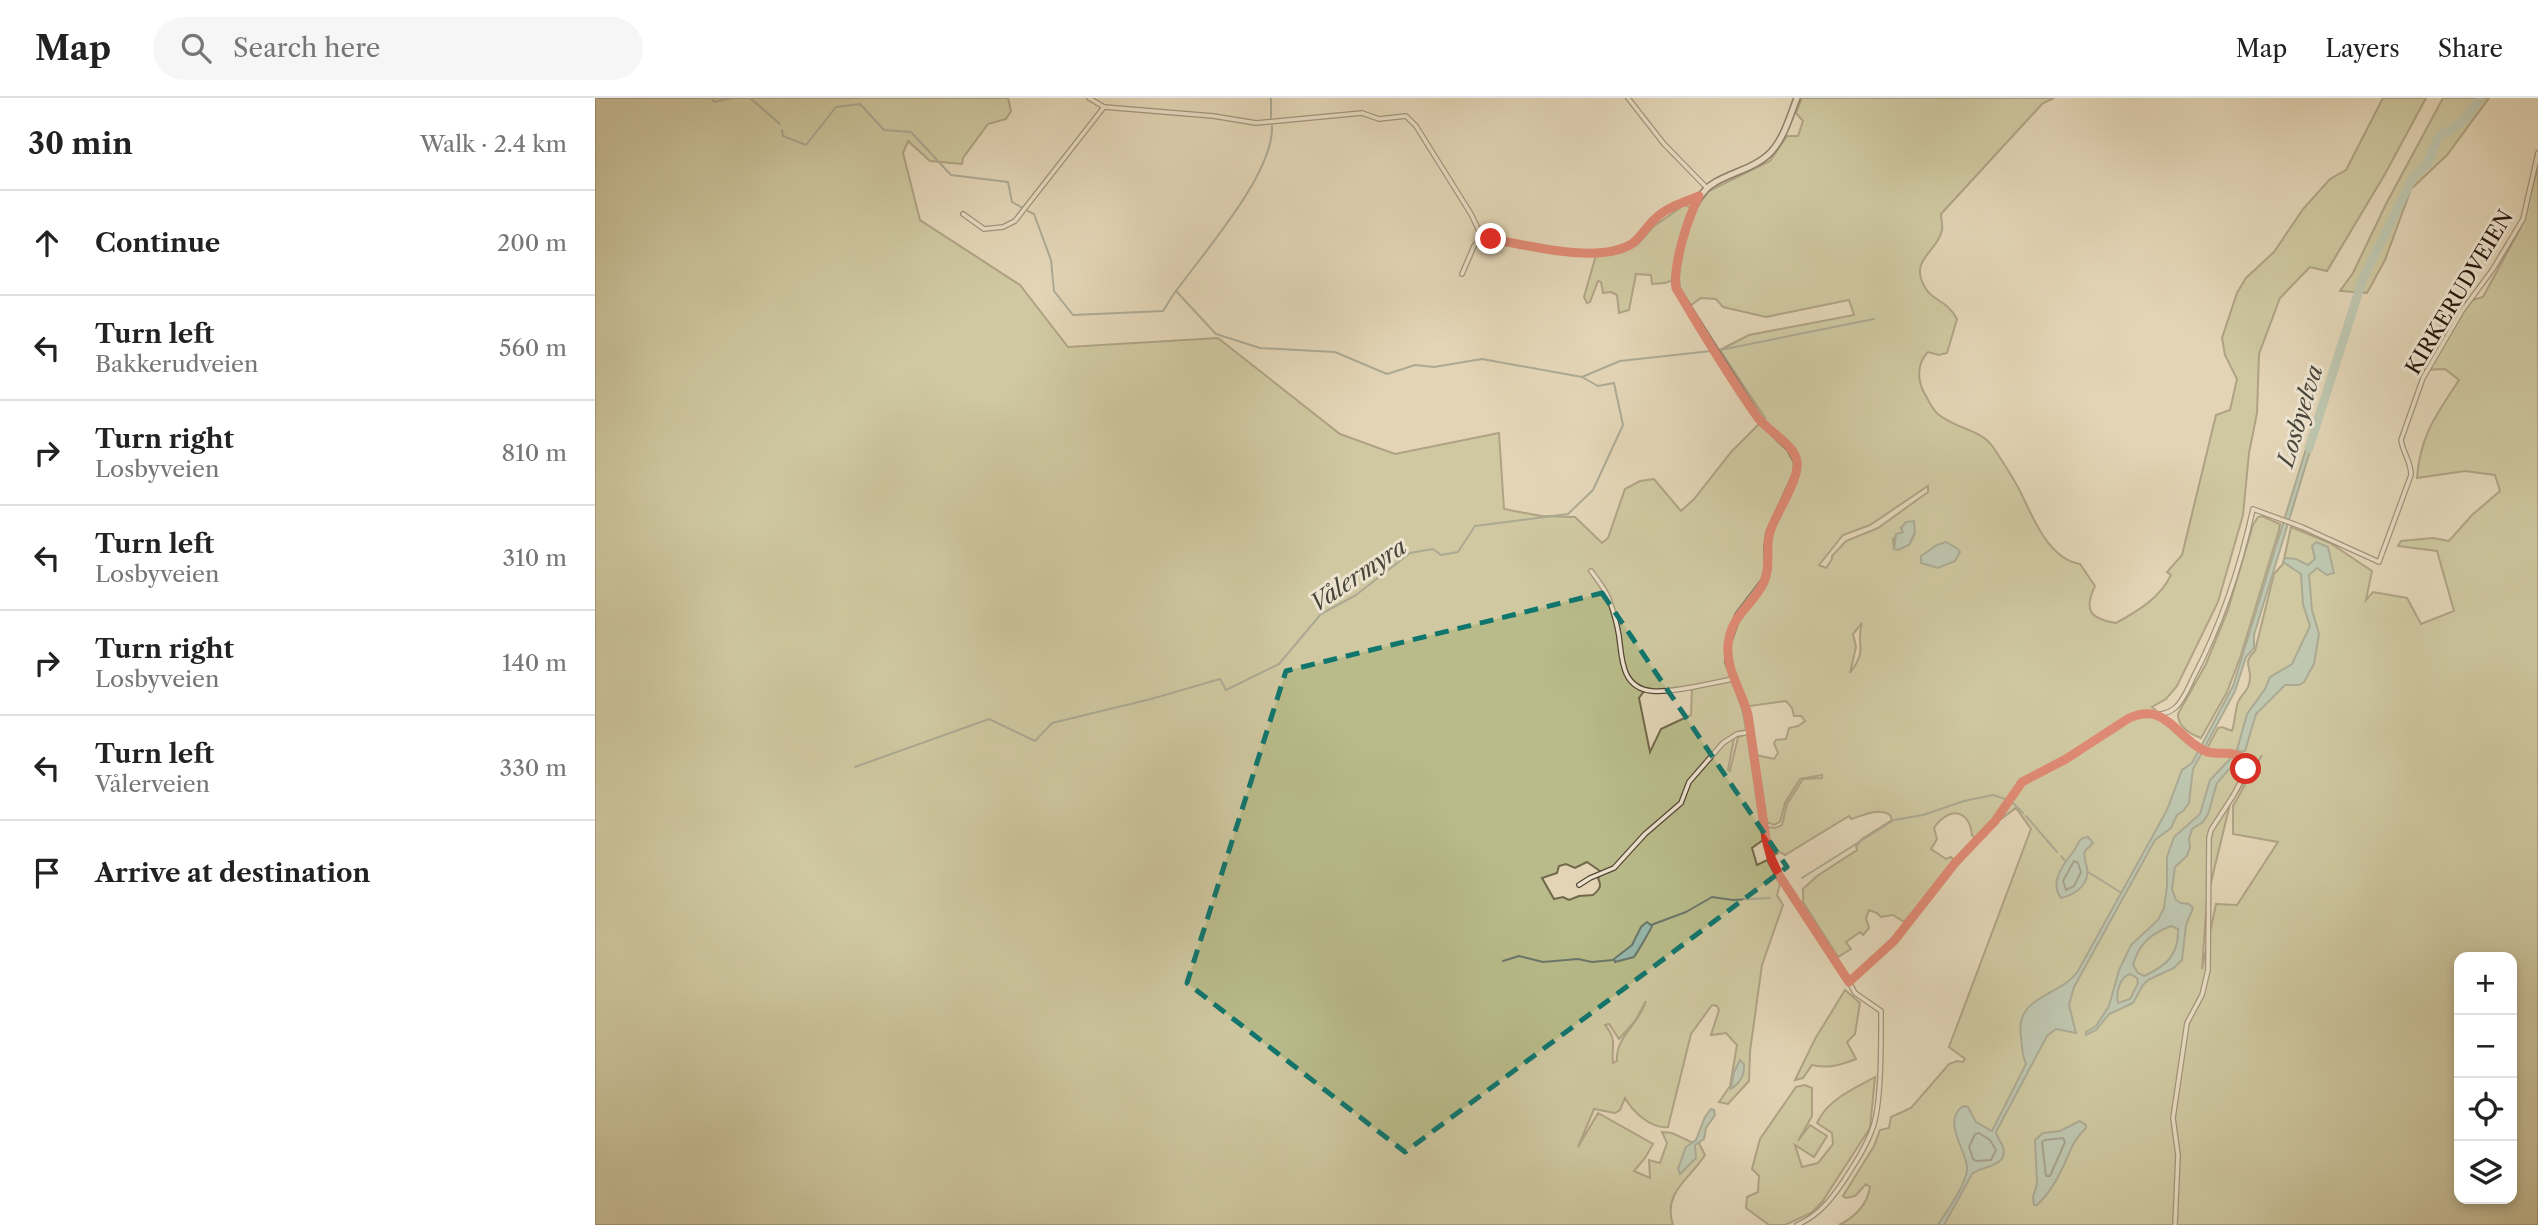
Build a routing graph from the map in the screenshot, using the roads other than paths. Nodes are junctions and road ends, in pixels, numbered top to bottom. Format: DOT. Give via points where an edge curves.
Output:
graph roads {
  1 [pos="1089,98"];
  2 [pos="1628,98"];
  3 [pos="1797,98"];
  4 [pos="1104,107"];
  5 [pos="2538,153"];
  6 [pos="1707,188"];
  7 [pos="1699,196"];
  8 [pos="963,214"];
  9 [pos="1482,237"];
  10 [pos="1462,274"];
  11 [pos="1591,572"];
  12 [pos="1733,679"];
  13 [pos="2158,716"];
  14 [pos="1750,732"];
  15 [pos="1579,885"];
  16 [pos="1849,982"];
  17 [pos="1797,1225"];
  18 [pos="2175,1225"];
  1 -- 4 [label="street"];
  2 -- 6 [label="street"];
  3 -- 6 [label="main road" via="1772,151"];
  4 -- 8 [label="street" via="1015,220 984,229"];
  4 -- 9 [label="street" via="1256,123 1361,113 1379,119 1406,116"];
  5 -- 13 [label="street, KIRKERUDVEIEN" via="2519,228 2423,378 2400,440 2411,474 2379,562 2253,509 2218,628 2178,705"];
  6 -- 7 [label="main road"];
  7 -- 9 [label="street" via="1661,214 1636,241 1621,249 1576,252"];
  7 -- 12 [label="main road" via="1687,226 1676,288 1759,419 1797,462 1769,533 1765,581 1730,633 1728,662"];
  9 -- 10 [label="street"];
  11 -- 12 [label="street" via="1608,597 1619,636 1619,656 1627,676 1637,685 1653,691"];
  12 -- 14 [label="main road" via="1744,698"];
  13 -- 16 [label="street" via="2129,718 2022,782 1894,941"];
  13 -- 18 [label="street" via="2204,751 2234,753 2245,759 2247,766 2209,838 2208,970 2202,995 2187,1023 2173,1118 2179,1169"];
  14 -- 15 [label="street" via="1723,743 1689,782 1681,803 1614,868"];
  14 -- 16 [label="main road" via="1771,858"];
  16 -- 17 [label="street" via="1855,993 1881,1012 1874,1127 1863,1152 1828,1203"];
}
